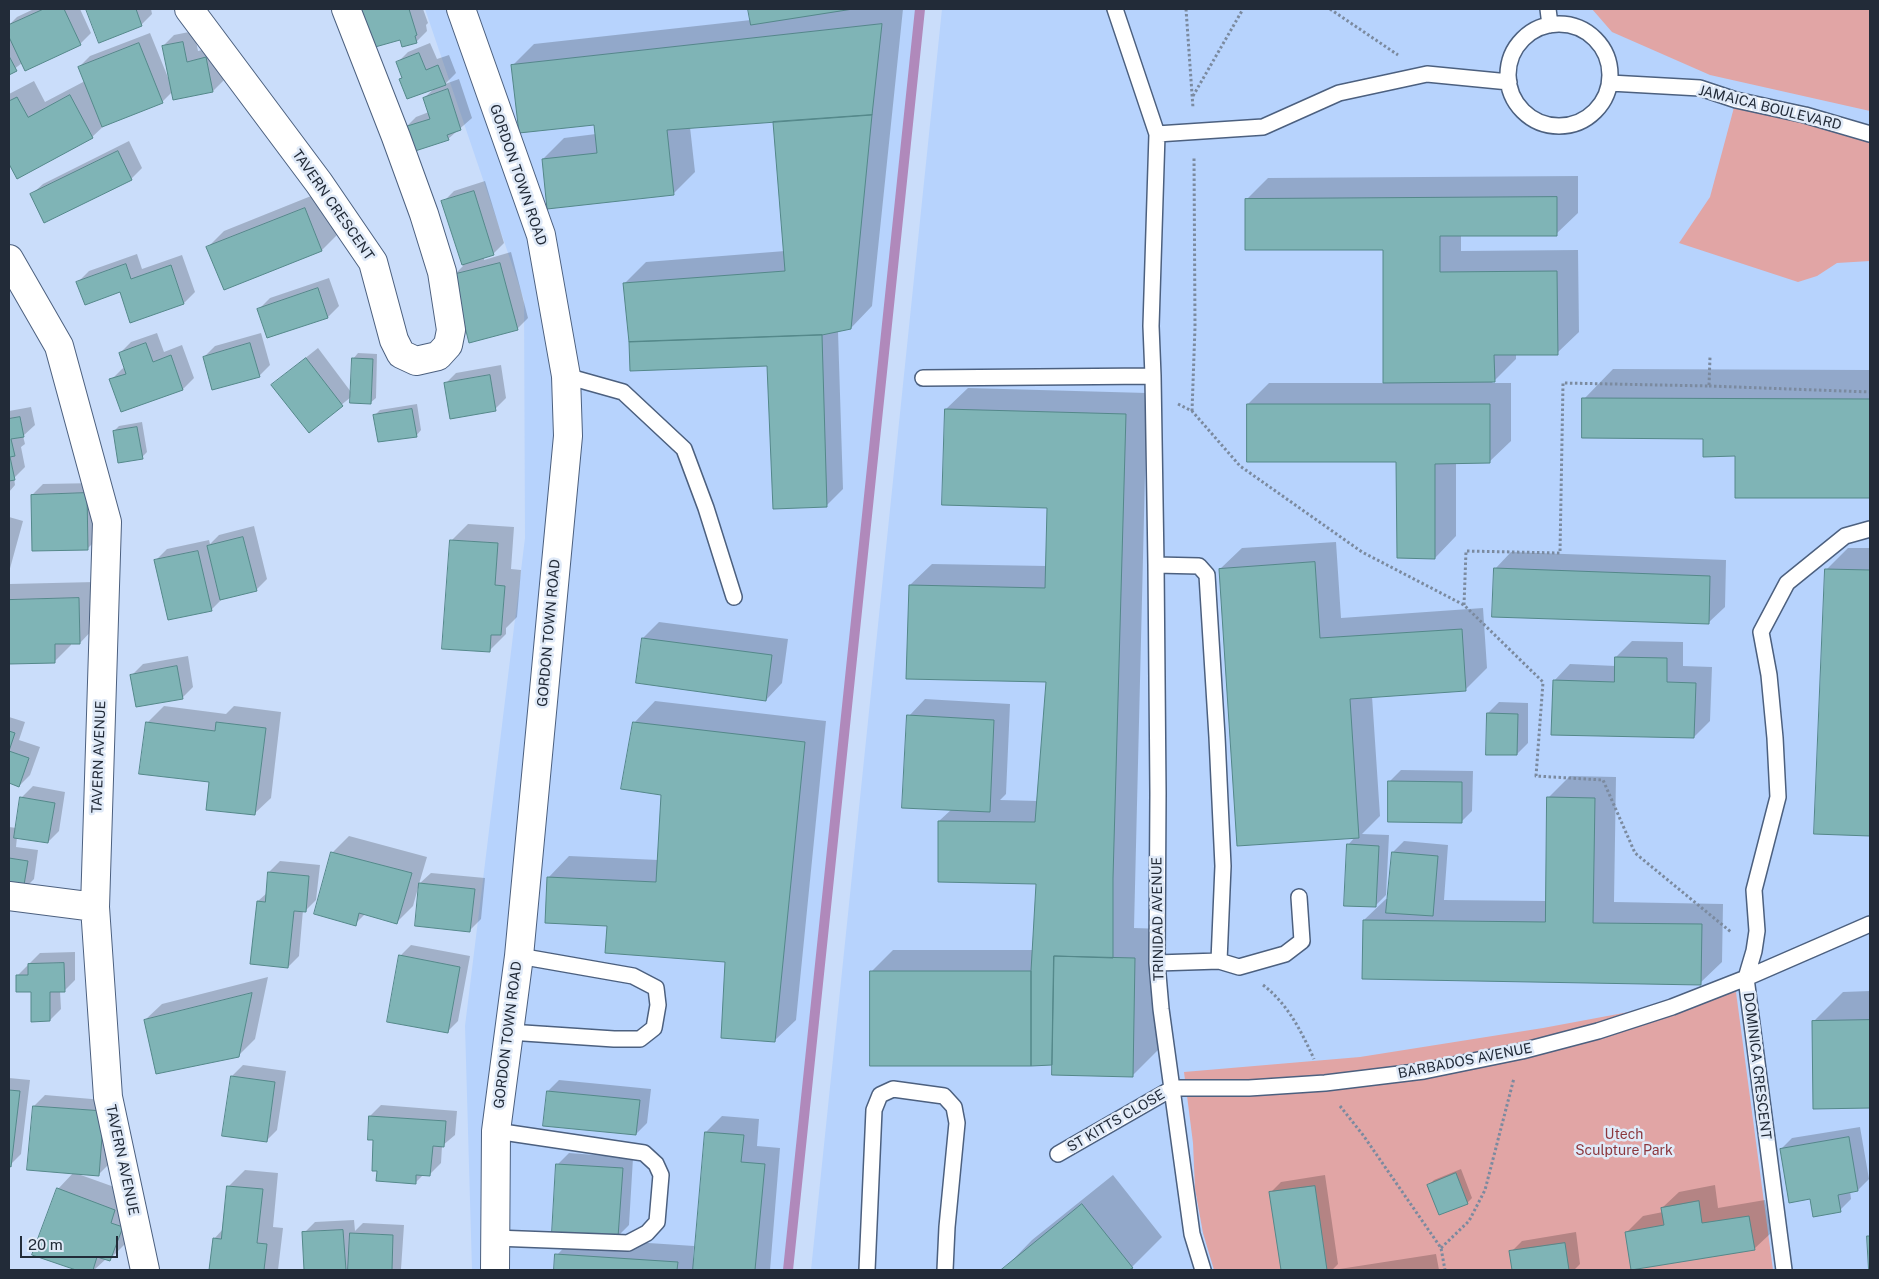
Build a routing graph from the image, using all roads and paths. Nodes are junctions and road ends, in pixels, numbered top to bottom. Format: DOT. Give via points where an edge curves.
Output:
graph roads {
  1 [pos="189,9"];
  2 [pos="346,9"];
  3 [pos="461,9"];
  4 [pos="1115,9"];
  5 [pos="1186,9"];
  6 [pos="1243,9"];
  7 [pos="1330,9"];
  8 [pos="1548,9"];
  9 [pos="1550,25"];
  10 [pos="1427,74"];
  11 [pos="1509,82"];
  12 [pos="1610,83"];
  13 [pos="1193,96"];
  14 [pos="1194,131"];
  15 [pos="1157,134"];
  16 [pos="1870,134"];
  17 [pos="9,258"];
  18 [pos="1710,358"];
  19 [pos="566,376"];
  20 [pos="923,378"];
  21 [pos="1153,383"];
  22 [pos="1710,386"];
  23 [pos="1870,392"];
  24 [pos="1192,411"];
  25 [pos="1870,529"];
  26 [pos="1156,565"];
  27 [pos="734,597"];
  28 [pos="1464,605"];
  29 [pos="9,896"];
  30 [pos="1299,897"];
  31 [pos="95,907"];
  32 [pos="1870,924"];
  33 [pos="1754,951"];
  34 [pos="519,956"];
  35 [pos="1219,961"];
  36 [pos="1157,964"];
  37 [pos="1239,967"];
  38 [pos="1746,978"];
  39 [pos="509,1032"];
  40 [pos="1522,1051"];
  41 [pos="1325,1083"];
  42 [pos="1173,1088"];
  43 [pos="496,1131"];
  44 [pos="1058,1154"];
  45 [pos="495,1238"];
  46 [pos="1441,1248"];
  47 [pos="145,1270"];
  48 [pos="496,1270"];
  49 [pos="867,1270"];
  50 [pos="945,1270"];
  51 [pos="1203,1270"];
  52 [pos="1445,1270"];
  53 [pos="1784,1270"];
  1 -- 2 [label="street, TAVERN CRESCENT" via="319,183 373,262 394,340 401,354 416,361 438,356 448,345 451,330 442,272 399,146"];
  3 -- 19 [label="street, GORDON TOWN ROAD" via="541,234"];
  4 -- 15 [label="lane"];
  5 -- 13 [label="path"];
  6 -- 13 [label="path"];
  7 -- 10 [label="path"];
  8 -- 9 [label="lane"];
  9 -- 11 [label="lane" via="1535,30 1514,51 1508,66"];
  9 -- 12 [label="lane" via="1567,24 1596,38 1610,67"];
  10 -- 11 [label="lane"];
  10 -- 14 [label="lane" via="1339,93 1263,128"];
  11 -- 12 [label="lane" via="1513,97 1523,110 1535,120 1550,125 1567,125 1595,111 1605,98"];
  12 -- 16 [label="lane, JAMAICA BOULEVARD" via="1700,88"];
  13 -- 14 [label="path"];
  14 -- 15 [label="lane"];
  14 -- 24 [label="path"];
  15 -- 21 [label="lane, TRINIDAD AVENUE" via="1151,326"];
  17 -- 31 [label="street, TAVERN AVENUE" via="59,346 107,522"];
  18 -- 22 [label="path"];
  19 -- 27 [label="lane" via="623,392 684,449"];
  19 -- 34 [label="street, GORDON TOWN ROAD" via="568,436"];
  20 -- 21 [label="lane"];
  21 -- 24 [label="path"];
  21 -- 26 [label="lane, TRINIDAD AVENUE"];
  22 -- 23 [label="path"];
  22 -- 28 [label="path" via="1563,383 1560,553 1466,551"];
  24 -- 28 [label="path" via="1240,466 1362,552"];
  25 -- 33 [label="lane, DOMINICA CRESCENT" via="1845,536 1787,583 1761,632 1769,675 1778,797 1754,890 1757,931"];
  26 -- 35 [label="lane" via="1199,566 1207,576 1222,866"];
  26 -- 36 [label="lane, TRINIDAD AVENUE"];
  28 -- 33 [label="path" via="1543,682 1536,776 1604,780 1635,853"];
  29 -- 31 [label="street"];
  30 -- 37 [label="lane" via="1302,941 1286,954"];
  31 -- 47 [label="street, TAVERN AVENUE" via="108,1097"];
  32 -- 38 [label="lane, BARBADOS AVENUE"];
  33 -- 38 [label="lane, DOMINICA CRESCENT"];
  34 -- 39 [label="street, GORDON TOWN ROAD"];
  34 -- 39 [label="lane" via="633,976 656,988 658,1005 654,1028 640,1038"];
  35 -- 36 [label="lane"];
  35 -- 37 [label="lane"];
  36 -- 42 [label="lane, TRINIDAD AVENUE"];
  37 -- 41 [label="path" via="1275,995 1299,1026"];
  38 -- 40 [label="lane, BARBADOS AVENUE" via="1672,1007"];
  38 -- 53 [label="lane, DOMINICA CRESCENT"];
  39 -- 43 [label="street, GORDON TOWN ROAD"];
  40 -- 41 [label="lane, BARBADOS AVENUE" via="1424,1071"];
  40 -- 46 [label="path" via="1485,1190 1469,1221"];
  41 -- 42 [label="lane, BARBADOS AVENUE"];
  41 -- 46 [label="path"];
  42 -- 44 [label="lane, ST KITTS CLOSE"];
  42 -- 51 [label="lane, TRINIDAD AVENUE" via="1192,1234"];
  43 -- 45 [label="street, GORDON TOWN ROAD"];
  43 -- 45 [label="lane" via="644,1153 656,1164 661,1175 656,1222 647,1232 628,1243"];
  45 -- 48 [label="street, GORDON TOWN ROAD"];
  46 -- 52 [label="path"];
  49 -- 50 [label="lane" via="874,1110 880,1095 893,1089 944,1096 954,1107 957,1123"];
}
